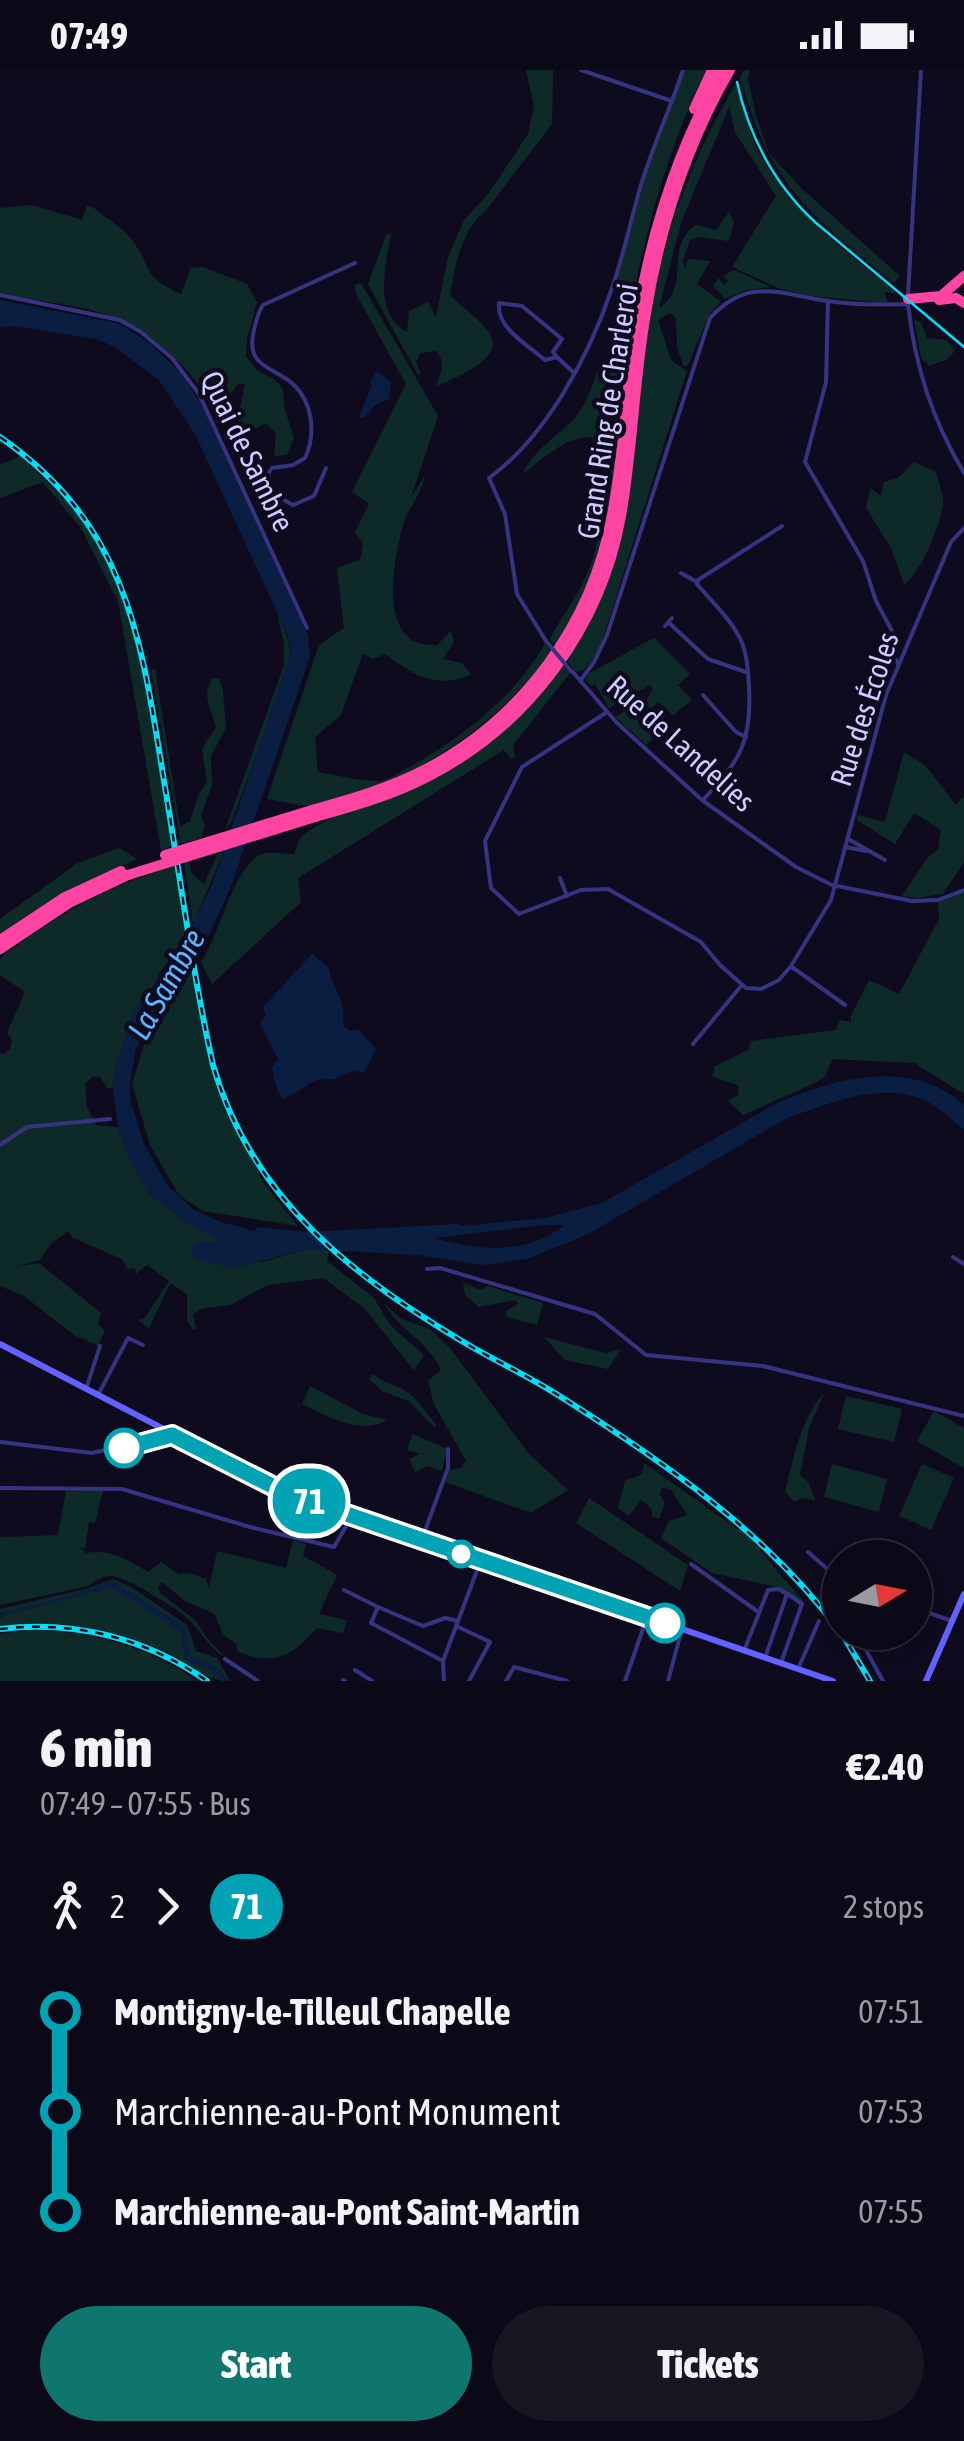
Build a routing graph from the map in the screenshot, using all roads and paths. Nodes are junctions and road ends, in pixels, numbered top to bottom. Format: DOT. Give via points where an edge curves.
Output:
graph roads {
  1 [pos="581,70"];
  2 [pos="683,70"];
  3 [pos="712,70"];
  4 [pos="722,70"];
  5 [pos="734,70"];
  6 [pos="920,70"];
  7 [pos="672,102"];
  8 [pos="668,190"];
  9 [pos="355,263"];
  10 [pos="964,276"];
  11 [pos="0,296"];
  12 [pos="828,301"];
  13 [pos="908,301"];
  14 [pos="964,303"];
  15 [pos="557,357"];
  16 [pos="573,372"];
  17 [pos="326,468"];
  18 [pos="964,473"];
  19 [pos="782,526"];
  20 [pos="964,528"];
  21 [pos="681,572"];
  22 [pos="697,582"];
  23 [pos="668,622"];
  24 [pos="307,628"];
  25 [pos="898,664"];
  26 [pos="748,673"];
  27 [pos="580,681"];
  28 [pos="702,695"];
  29 [pos="606,712"];
  30 [pos="668,728"];
  31 [pos="747,737"];
  32 [pos="721,781"];
  33 [pos="702,800"];
  34 [pos="314,814"];
  35 [pos="848,839"];
  36 [pos="846,847"];
  37 [pos="872,852"];
  38 [pos="885,860"];
  39 [pos="127,872"];
  40 [pos="560,878"];
  41 [pos="836,886"];
  42 [pos="964,890"];
  43 [pos="567,896"];
  44 [pos="0,940"];
  45 [pos="0,949"];
  46 [pos="791,966"];
  47 [pos="741,986"];
  48 [pos="845,1005"];
  49 [pos="693,1044"];
  50 [pos="110,1119"];
  51 [pos="0,1145"];
  52 [pos="953,1256"];
  53 [pos="964,1264"];
  54 [pos="427,1269"];
  55 [pos="0,1344"];
  56 [pos="143,1345"];
  57 [pos="100,1346"];
  58 [pos="86,1389"];
  59 [pos="98,1396"];
  60 [pos="964,1416"];
  61 [pos="172,1435"];
  62 [pos="0,1442"];
  63 [pos="448,1449"];
  64 [pos="0,1488"];
  65 [pos="352,1516"];
  66 [pos="422,1540"];
  67 [pos="808,1552"];
  68 [pos="481,1560"];
  69 [pos="692,1564"];
  70 [pos="822,1564"];
  71 [pos="344,1590"];
  72 [pos="787,1594"];
  73 [pos="964,1594"];
  74 [pos="378,1606"];
  75 [pos="758,1612"];
  76 [pos="932,1612"];
  77 [pos="647,1617"];
  78 [pos="957,1617"];
  79 [pos="819,1620"];
  80 [pos="457,1623"];
  81 [pos="682,1629"];
  82 [pos="866,1650"];
  83 [pos="744,1651"];
  84 [pos="765,1658"];
  85 [pos="225,1660"];
  86 [pos="443,1661"];
  87 [pos="781,1663"];
  88 [pos="798,1669"];
  89 [pos="355,1670"];
  90 [pos="553,1679"];
  91 [pos="258,1681"];
  92 [pos="372,1681"];
  93 [pos="444,1681"];
  94 [pos="468,1681"];
  95 [pos="506,1681"];
  96 [pos="567,1681"];
  97 [pos="625,1681"];
  98 [pos="668,1681"];
  99 [pos="833,1681"];
  100 [pos="883,1681"];
  101 [pos="926,1681"];
  1 -- 7 [label="street"];
  2 -- 7 [label="street"];
  3 -- 8 [label="highway" via="683,133"];
  4 -- 8 [label="highway, Grand Ring de Charleroi"];
  5 -- 34 [label="highway, Grand Ring de Charleroi" via="666,223 648,297 620,518 588,616 530,699 484,742 398,790"];
  6 -- 13 [label="street"];
  7 -- 16 [label="street" via="613,286"];
  8 -- 34 [label="highway, Grand Ring de Charleroi" via="638,313 612,517 595,581 564,642 505,714 452,754"];
  9 -- 17 [label="street" via="262,305 251,346 258,363 296,386 311,414 305,458 272,468 270,486 294,506 314,496"];
  10 -- 13 [label="highway" via="941,296"];
  11 -- 24 [label="street, Quai de Sambre" via="120,320 172,358 204,405"];
  12 -- 13 [label="street"];
  12 -- 25 [label="street" via="826,382 805,462 863,561"];
  12 -- 27 [label="street" via="756,290 725,303 710,318 611,623"];
  13 -- 14 [label="highway" via="948,297"];
  13 -- 18 [label="street" via="926,396"];
  15 -- 15 [label="street" via="546,360 506,327 500,303 522,306 562,338"];
  15 -- 16 [label="street"];
  16 -- 27 [label="street, Rue de Landelies, bridge" via="529,442 490,478 504,514 517,594"];
  19 -- 22 [label="street"];
  20 -- 25 [label="street, Rue des Écoles"];
  21 -- 22 [label="street"];
  22 -- 26 [label="street" via="736,631"];
  23 -- 26 [label="street" via="708,660"];
  25 -- 35 [label="street, Rue des Écoles"];
  26 -- 31 [label="street"];
  27 -- 29 [label="street, Rue de Landelies"];
  28 -- 31 [label="street"];
  29 -- 33 [label="street, Rue de Landelies"];
  29 -- 43 [label="street" via="520,770 486,841 491,888 519,914"];
  30 -- 32 [label="street"];
  31 -- 32 [label="street"];
  32 -- 33 [label="street"];
  33 -- 41 [label="street, Rue de Landelies" via="785,861"];
  34 -- 39 [label="highway, Grand Ring de Charleroi, bridge"];
  35 -- 36 [label="street, Rue des Écoles"];
  35 -- 37 [label="street"];
  36 -- 37 [label="street"];
  36 -- 41 [label="street, Rue des Écoles"];
  37 -- 38 [label="street"];
  39 -- 44 [label="highway, Grand Ring de Charleroi" via="66,897"];
  39 -- 45 [label="highway, Grand Ring de Charleroi"];
  40 -- 43 [label="street"];
  41 -- 42 [label="street, Rue de Landelies" via="920,902"];
  41 -- 46 [label="street, Rue des Écoles"];
  43 -- 47 [label="street" via="594,888 620,894 701,942"];
  46 -- 47 [label="street" via="766,988"];
  46 -- 48 [label="street"];
  47 -- 49 [label="street"];
  50 -- 51 [label="street" via="27,1127"];
  52 -- 53 [label="street"];
  54 -- 60 [label="street" via="594,1314 646,1355 763,1366"];
  55 -- 58 [label="main road"];
  56 -- 59 [label="street" via="128,1338"];
  57 -- 58 [label="street"];
  58 -- 59 [label="main road"];
  59 -- 61 [label="main road"];
  61 -- 62 [label="street" via="92,1454"];
  61 -- 65 [label="main road" via="271,1486"];
  63 -- 66 [label="street" via="448,1468"];
  64 -- 65 [label="street" via="122,1489 334,1547"];
  65 -- 66 [label="main road"];
  66 -- 68 [label="main road"];
  67 -- 70 [label="street"];
  68 -- 77 [label="main road"];
  68 -- 80 [label="street"];
  69 -- 75 [label="street"];
  71 -- 74 [label="street"];
  72 -- 75 [label="street" via="768,1590"];
  72 -- 84 [label="street"];
  72 -- 87 [label="street" via="802,1604"];
  73 -- 78 [label="main road"];
  74 -- 80 [label="street" via="423,1626 445,1618"];
  74 -- 86 [label="street" via="372,1623"];
  75 -- 83 [label="street"];
  76 -- 78 [label="street"];
  77 -- 81 [label="main road"];
  77 -- 97 [label="street"];
  78 -- 101 [label="main road"];
  79 -- 88 [label="street"];
  80 -- 86 [label="street"];
  80 -- 94 [label="street" via="490,1642"];
  81 -- 83 [label="main road"];
  81 -- 98 [label="street"];
  82 -- 100 [label="street"];
  83 -- 84 [label="main road"];
  84 -- 87 [label="main road"];
  85 -- 91 [label="street"];
  86 -- 93 [label="street"];
  87 -- 88 [label="main road"];
  88 -- 99 [label="main road"];
  89 -- 92 [label="street"];
  90 -- 95 [label="street" via="512,1668"];
  90 -- 96 [label="street"];
}
